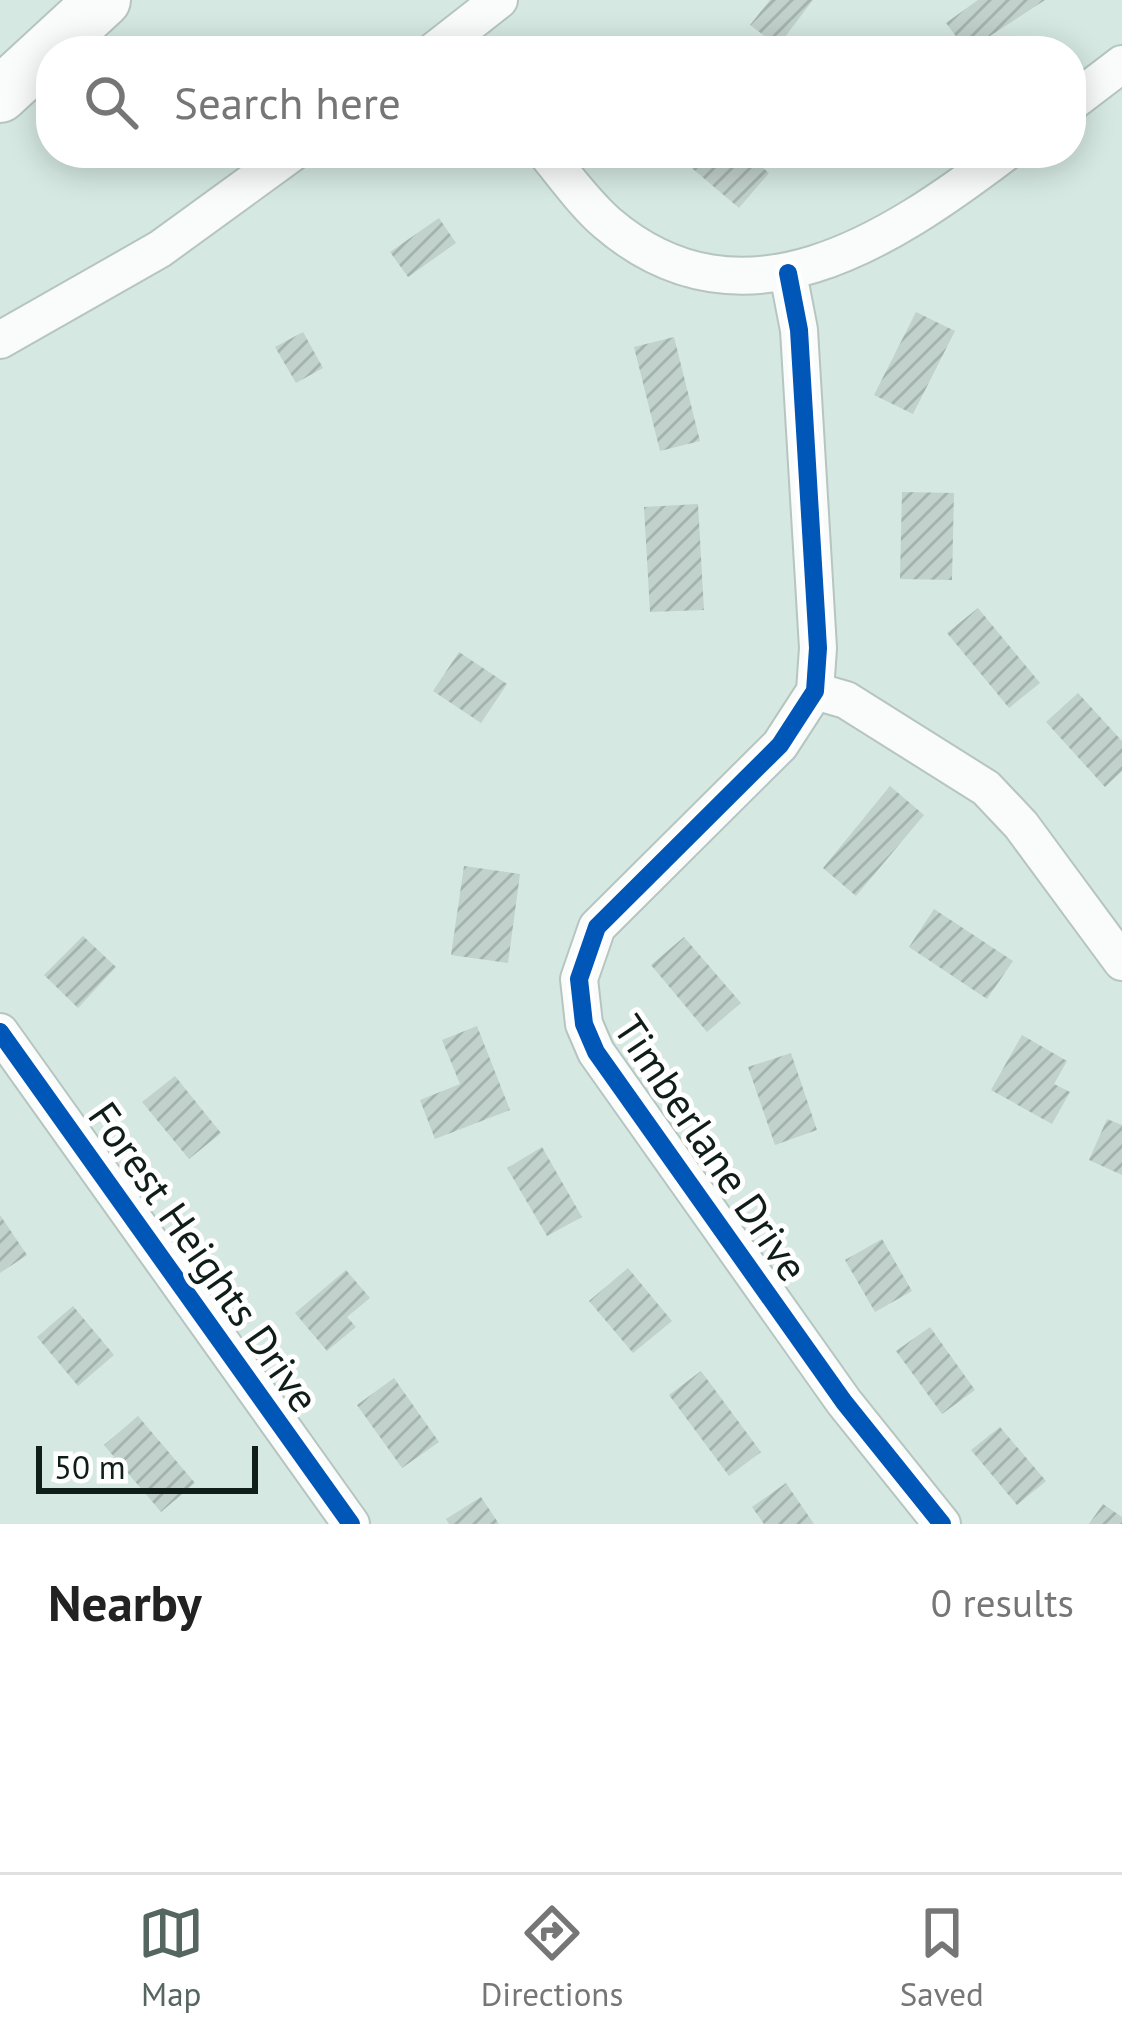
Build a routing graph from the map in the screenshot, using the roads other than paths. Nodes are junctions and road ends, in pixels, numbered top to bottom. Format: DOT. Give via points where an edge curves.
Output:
graph roads {
  1 [pos="103,0"];
  2 [pos="499,0"];
  3 [pos="64,36"];
  4 [pos="461,36"];
  5 [pos="36,61"];
  6 [pos="1122,64"];
  7 [pos="1086,92"];
  8 [pos="0,94"];
  9 [pos="271,168"];
  10 [pos="559,168"];
  11 [pos="984,168"];
  12 [pos="788,273"];
  13 [pos="0,340"];
  14 [pos="815,691"];
  15 [pos="1122,962"];
  16 [pos="0,1032"];
  17 [pos="350,1524"];
  18 [pos="942,1524"];
  1 -- 3 [label="highway"];
  2 -- 4 [label="street"];
  5 -- 8 [label="highway"];
  6 -- 7 [label="street"];
  9 -- 13 [label="street" via="160,249"];
  10 -- 12 [label="street" via="606,222 657,253 728,274"];
  11 -- 12 [label="street" via="890,234"];
  12 -- 14 [label="street" via="800,353"];
  14 -- 15 [label="street" via="846,700 986,788"];
  14 -- 18 [label="street, Timberlane Drive" via="781,745 597,927 582,961 579,1001 596,1052 844,1402"];
  16 -- 17 [label="street, Forest Heights Drive"];
}
